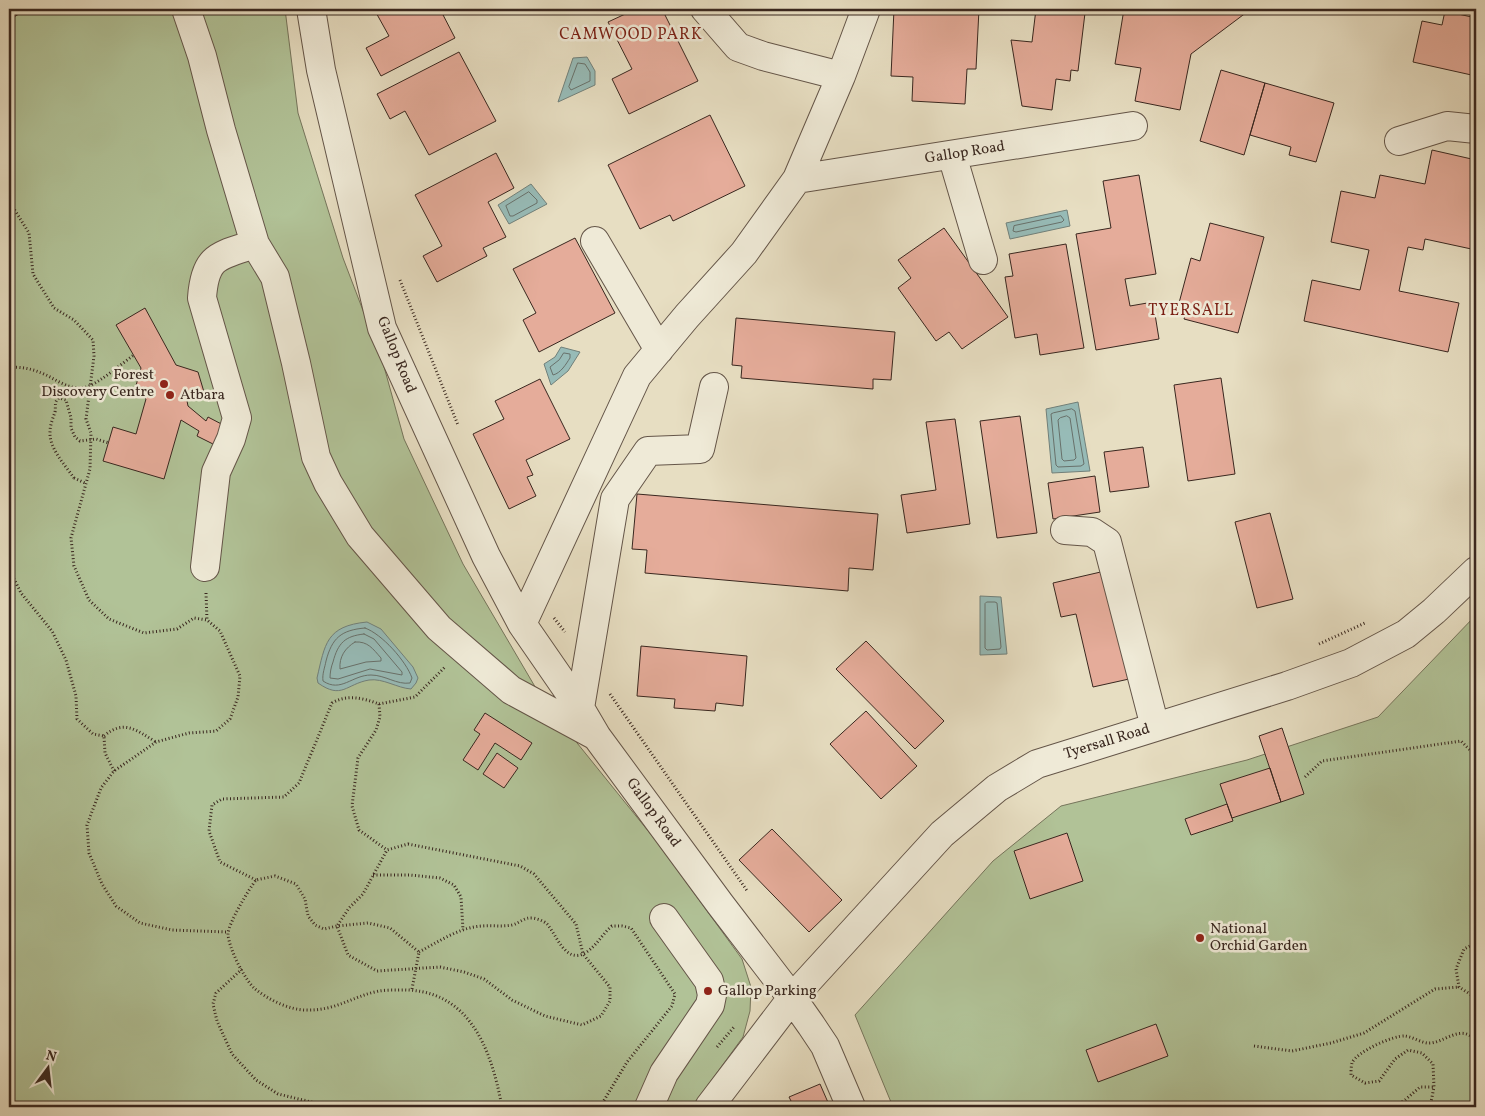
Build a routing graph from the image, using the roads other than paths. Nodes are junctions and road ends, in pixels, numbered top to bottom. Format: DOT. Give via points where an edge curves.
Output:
graph roads {
  1 [pos="186,9"];
  2 [pos="311,9"];
  3 [pos="705,9"];
  4 [pos="866,9"];
  5 [pos="841,76"];
  6 [pos="1132,126"];
  7 [pos="1476,129"];
  8 [pos="1399,141"];
  9 [pos="952,155"];
  10 [pos="797,179"];
  11 [pos="595,241"];
  12 [pos="255,244"];
  13 [pos="983,260"];
  14 [pos="659,350"];
  15 [pos="714,387"];
  16 [pos="1064,530"];
  17 [pos="205,567"];
  18 [pos="1476,571"];
  19 [pos="522,624"];
  20 [pos="580,708"];
  21 [pos="1155,727"];
  22 [pos="597,737"];
  23 [pos="664,918"];
  24 [pos="792,998"];
  25 [pos="648,1107"];
  26 [pos="709,1107"];
  27 [pos="851,1107"];
  1 -- 12 [label="street"];
  2 -- 19 [label="street, Gallop Road" via="321,70 382,328 486,556"];
  3 -- 5 [label="street" via="738,47"];
  4 -- 5 [label="street"];
  5 -- 10 [label="street"];
  6 -- 9 [label="street, Gallop Road"];
  7 -- 8 [label="street" via="1447,126"];
  9 -- 10 [label="street, Gallop Road"];
  9 -- 13 [label="street"];
  10 -- 14 [label="street" via="744,253"];
  11 -- 14 [label="street"];
  12 -- 17 [label="street" via="218,257 207,269 203,283 202,298 236,418 231,439 216,472"];
  12 -- 22 [label="street" via="275,277 316,457 360,536 439,628 510,690"];
  14 -- 19 [label="street" via="637,376"];
  15 -- 20 [label="street" via="700,449 648,452 615,499"];
  16 -- 21 [label="street" via="1092,532 1107,542"];
  18 -- 21 [label="street, Tyersall Road" via="1406,634 1351,663"];
  19 -- 20 [label="street, Gallop Road"];
  20 -- 22 [label="street, Gallop Road"];
  21 -- 24 [label="street, Tyersall Road" via="1037,764 997,788 942,834"];
  22 -- 24 [label="street, Gallop Road"];
  23 -- 25 [label="street" via="709,981 712,995 710,1005 664,1073"];
  24 -- 26 [label="street, Tyersall Road"];
  24 -- 27 [label="street, Gallop Road" via="825,1046"];
}
